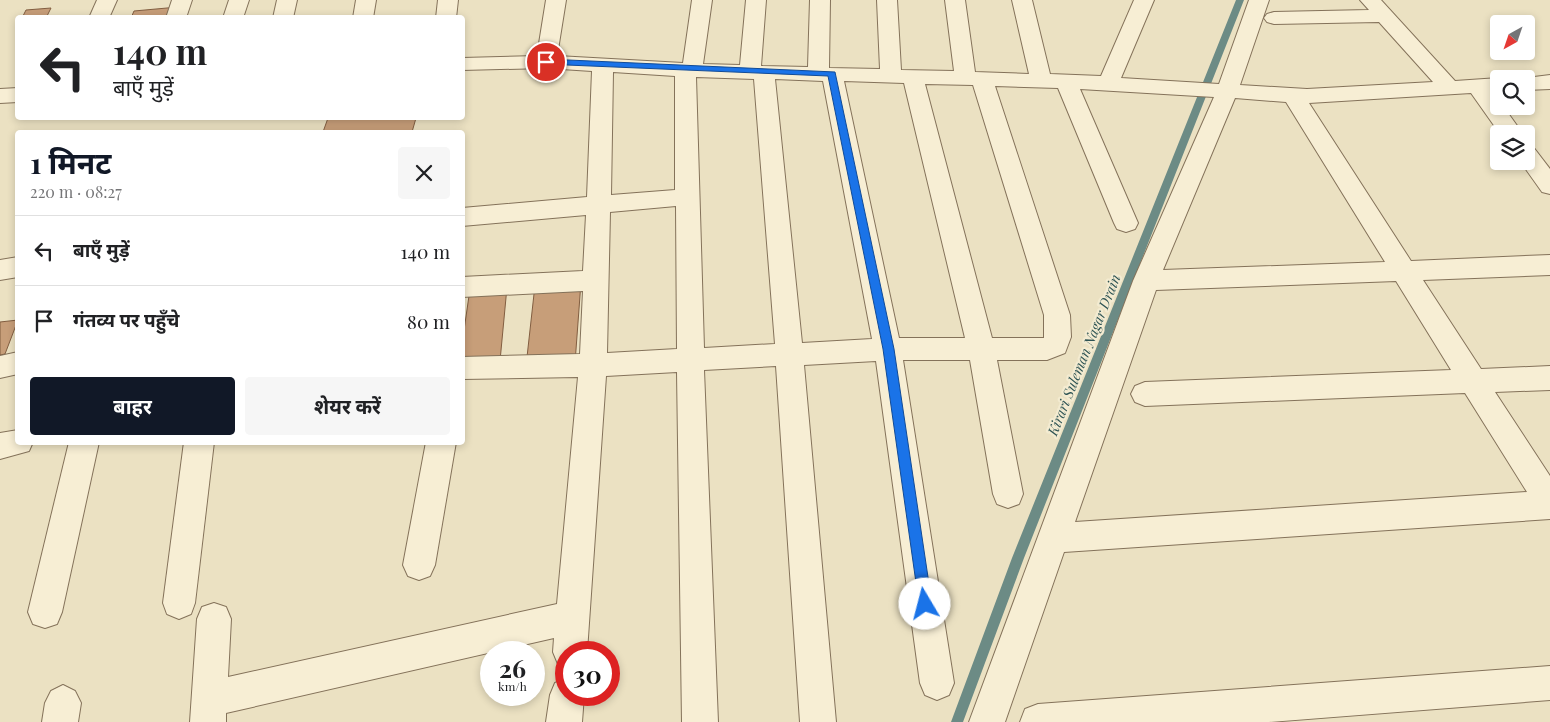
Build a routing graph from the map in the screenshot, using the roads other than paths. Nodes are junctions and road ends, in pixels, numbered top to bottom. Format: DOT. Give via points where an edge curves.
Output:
graph roads {
  1 [pos="107,0"];
  2 [pos="182,0"];
  3 [pos="239,0"];
  4 [pos="287,0"];
  5 [pos="366,0"];
  6 [pos="448,0"];
  7 [pos="556,0"];
  8 [pos="702,0"];
  9 [pos="756,0"];
  10 [pos="820,0"];
  11 [pos="887,0"];
  12 [pos="955,0"];
  13 [pos="1022,0"];
  14 [pos="1144,0"];
  15 [pos="1370,0"];
  16 [pos="1267,9"];
  17 [pos="100,15"];
  18 [pos="177,15"];
  19 [pos="234,15"];
  20 [pos="284,15"];
  21 [pos="364,15"];
  22 [pos="446,15"];
  23 [pos="1384,16"];
  24 [pos="546,62"];
  25 [pos="465,64"];
  26 [pos="603,64"];
  27 [pos="688,70"];
  28 [pos="757,72"];
  29 [pos="825,74"];
  30 [pos="902,76"];
  31 [pos="974,78"];
  32 [pos="1041,81"];
  33 [pos="1066,81"];
  34 [pos="1550,82"];
  35 [pos="1535,83"];
  36 [pos="1108,84"];
  37 [pos="1488,85"];
  38 [pos="1450,88"];
  39 [pos="1221,91"];
  40 [pos="15,95"];
  41 [pos="1293,95"];
  42 [pos="0,96"];
  43 [pos="1508,125"];
  44 [pos="1535,165"];
  45 [pos="1550,186"];
  46 [pos="688,197"];
  47 [pos="600,204"];
  48 [pos="465,217"];
  49 [pos="1126,223"];
  50 [pos="1550,266"];
  51 [pos="15,268"];
  52 [pos="0,270"];
  53 [pos="1404,271"];
  54 [pos="596,280"];
  55 [pos="1146,281"];
  56 [pos="465,287"];
  57 [pos="888,349"];
  58 [pos="982,351"];
  59 [pos="789,354"];
  60 [pos="690,360"];
  61 [pos="15,364"];
  62 [pos="593,365"];
  63 [pos="0,367"];
  64 [pos="465,368"];
  65 [pos="1550,378"];
  66 [pos="1474,382"];
  67 [pos="1145,394"];
  68 [pos="15,443"];
  69 [pos="83,445"];
  70 [pos="199,445"];
  71 [pos="440,445"];
  72 [pos="0,446"];
  73 [pos="1008,494"];
  74 [pos="1550,504"];
  75 [pos="1053,538"];
  76 [pos="418,565"];
  77 [pos="179,603"];
  78 [pos="45,612"];
  79 [pos="573,617"];
  80 [pos="214,619"];
  81 [pos="571,641"];
  82 [pos="937,683"];
  83 [pos="1550,683"];
  84 [pos="566,706"];
  85 [pos="209,711"];
  86 [pos="564,722"];
  87 [pos="700,722"];
  88 [pos="818,722"];
  89 [pos="986,722"];
  90 [pos="1038,722"];
  1 -- 17 [label="street"];
  2 -- 18 [label="street"];
  3 -- 19 [label="street"];
  4 -- 20 [label="street"];
  5 -- 21 [label="street"];
  6 -- 22 [label="street"];
  7 -- 24 [label="street"];
  8 -- 27 [label="street"];
  9 -- 28 [label="street"];
  10 -- 29 [label="street"];
  11 -- 30 [label="street"];
  12 -- 31 [label="street"];
  13 -- 32 [label="street"];
  14 -- 36 [label="street"];
  15 -- 23 [label="street"];
  16 -- 23 [label="street"];
  16 -- 39 [label="street"];
  23 -- 38 [label="street"];
  24 -- 25 [label="street"];
  24 -- 26 [label="street"];
  26 -- 27 [label="street"];
  26 -- 47 [label="street"];
  27 -- 28 [label="street"];
  27 -- 46 [label="street"];
  28 -- 29 [label="street"];
  28 -- 59 [label="street"];
  29 -- 30 [label="street"];
  29 -- 57 [label="street"];
  30 -- 31 [label="street"];
  30 -- 58 [label="street"];
  31 -- 32 [label="street"];
  31 -- 58 [label="street" via="1057,315 1058,337 1055,345 1047,349"];
  32 -- 33 [label="street"];
  33 -- 36 [label="street"];
  33 -- 49 [label="street"];
  34 -- 35 [label="street"];
  36 -- 39 [label="street"];
  37 -- 38 [label="street"];
  37 -- 43 [label="street"];
  38 -- 41 [label="street"];
  39 -- 41 [label="street"];
  39 -- 55 [label="street"];
  40 -- 42 [label="street"];
  41 -- 53 [label="street"];
  44 -- 45 [label="street"];
  46 -- 47 [label="street"];
  46 -- 60 [label="street"];
  47 -- 48 [label="street"];
  47 -- 54 [label="street"];
  50 -- 53 [label="street"];
  51 -- 52 [label="street"];
  53 -- 55 [label="street"];
  53 -- 66 [label="street"];
  54 -- 56 [label="street"];
  54 -- 62 [label="street"];
  55 -- 75 [label="street"];
  57 -- 58 [label="street"];
  57 -- 59 [label="street"];
  57 -- 82 [label="street"];
  58 -- 73 [label="street"];
  59 -- 60 [label="street"];
  59 -- 88 [label="street"];
  60 -- 62 [label="street"];
  60 -- 87 [label="street"];
  61 -- 63 [label="street"];
  62 -- 64 [label="street"];
  62 -- 79 [label="street"];
  65 -- 66 [label="street"];
  66 -- 67 [label="street"];
  66 -- 74 [label="street"];
  68 -- 72 [label="street"];
  69 -- 78 [label="street"];
  70 -- 77 [label="street"];
  71 -- 76 [label="street"];
  74 -- 75 [label="street"];
  75 -- 89 [label="street"];
  79 -- 81 [label="street"];
  79 -- 85 [label="street"];
  80 -- 85 [label="street"];
  83 -- 90 [label="street"];
  84 -- 86 [label="street"];
}
